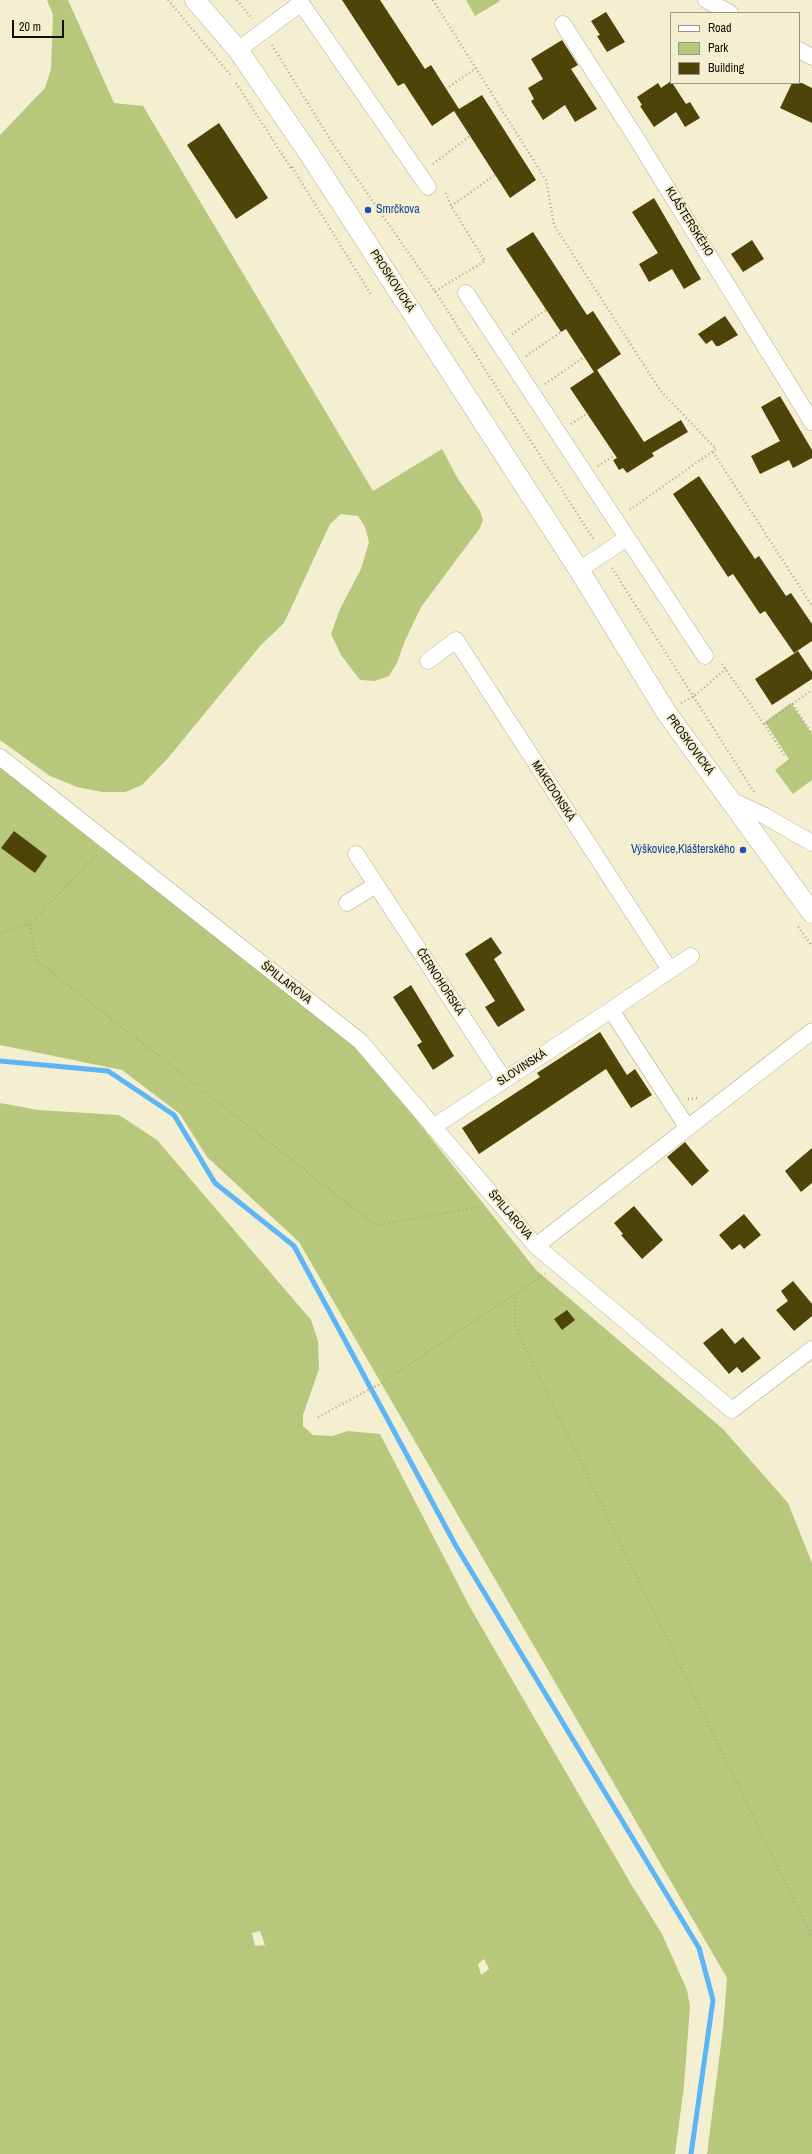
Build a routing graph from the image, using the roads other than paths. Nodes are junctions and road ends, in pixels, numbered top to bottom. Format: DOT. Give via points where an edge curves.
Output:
graph roads {
  1 [pos="196,0"];
  2 [pos="706,0"];
  3 [pos="728,12"];
  4 [pos="563,24"];
  5 [pos="238,50"];
  6 [pos="800,51"];
  7 [pos="812,57"];
  8 [pos="435,186"];
  9 [pos="467,286"];
  10 [pos="812,422"];
  11 [pos="628,538"];
  12 [pos="579,570"];
  13 [pos="705,656"];
  14 [pos="428,661"];
  15 [pos="0,757"];
  16 [pos="729,800"];
  17 [pos="812,843"];
  18 [pos="356,854"];
  19 [pos="376,885"];
  20 [pos="347,903"];
  21 [pos="812,913"];
  22 [pos="691,956"];
  23 [pos="670,970"];
  24 [pos="611,1010"];
  25 [pos="812,1031"];
  26 [pos="504,1080"];
  27 [pos="433,1126"];
  28 [pos="687,1127"];
  29 [pos="536,1246"];
  30 [pos="812,1349"];
  1 -- 5 [label="street, PROSKOVICKÁ"];
  2 -- 3 [label="street"];
  4 -- 10 [label="street, KLÁŠTERSKÉHO"];
  5 -- 8 [label="street" via="301,3"];
  5 -- 12 [label="street, PROSKOVICKÁ" via="310,155"];
  6 -- 7 [label="street"];
  9 -- 11 [label="street"];
  11 -- 12 [label="street"];
  11 -- 13 [label="street"];
  12 -- 16 [label="street, PROSKOVICKÁ" via="666,712"];
  14 -- 23 [label="street, MAKEDONSKÁ" via="456,640"];
  15 -- 27 [label="street, ŠPILLAROVA" via="360,1041"];
  16 -- 17 [label="street"];
  16 -- 21 [label="street, PROSKOVICKÁ"];
  18 -- 19 [label="street, ČERNOHORSKÁ"];
  19 -- 20 [label="street"];
  19 -- 26 [label="street, ČERNOHORSKÁ"];
  22 -- 23 [label="street, SLOVINSKÁ"];
  23 -- 24 [label="street, SLOVINSKÁ"];
  24 -- 26 [label="street, SLOVINSKÁ"];
  24 -- 28 [label="street"];
  25 -- 28 [label="street, ŠPILLAROVA"];
  26 -- 27 [label="street, SLOVINSKÁ"];
  27 -- 29 [label="street, ŠPILLAROVA"];
  28 -- 29 [label="street, ŠPILLAROVA"];
  29 -- 30 [label="street, ŠPILLAROVA" via="732,1410"];
}
